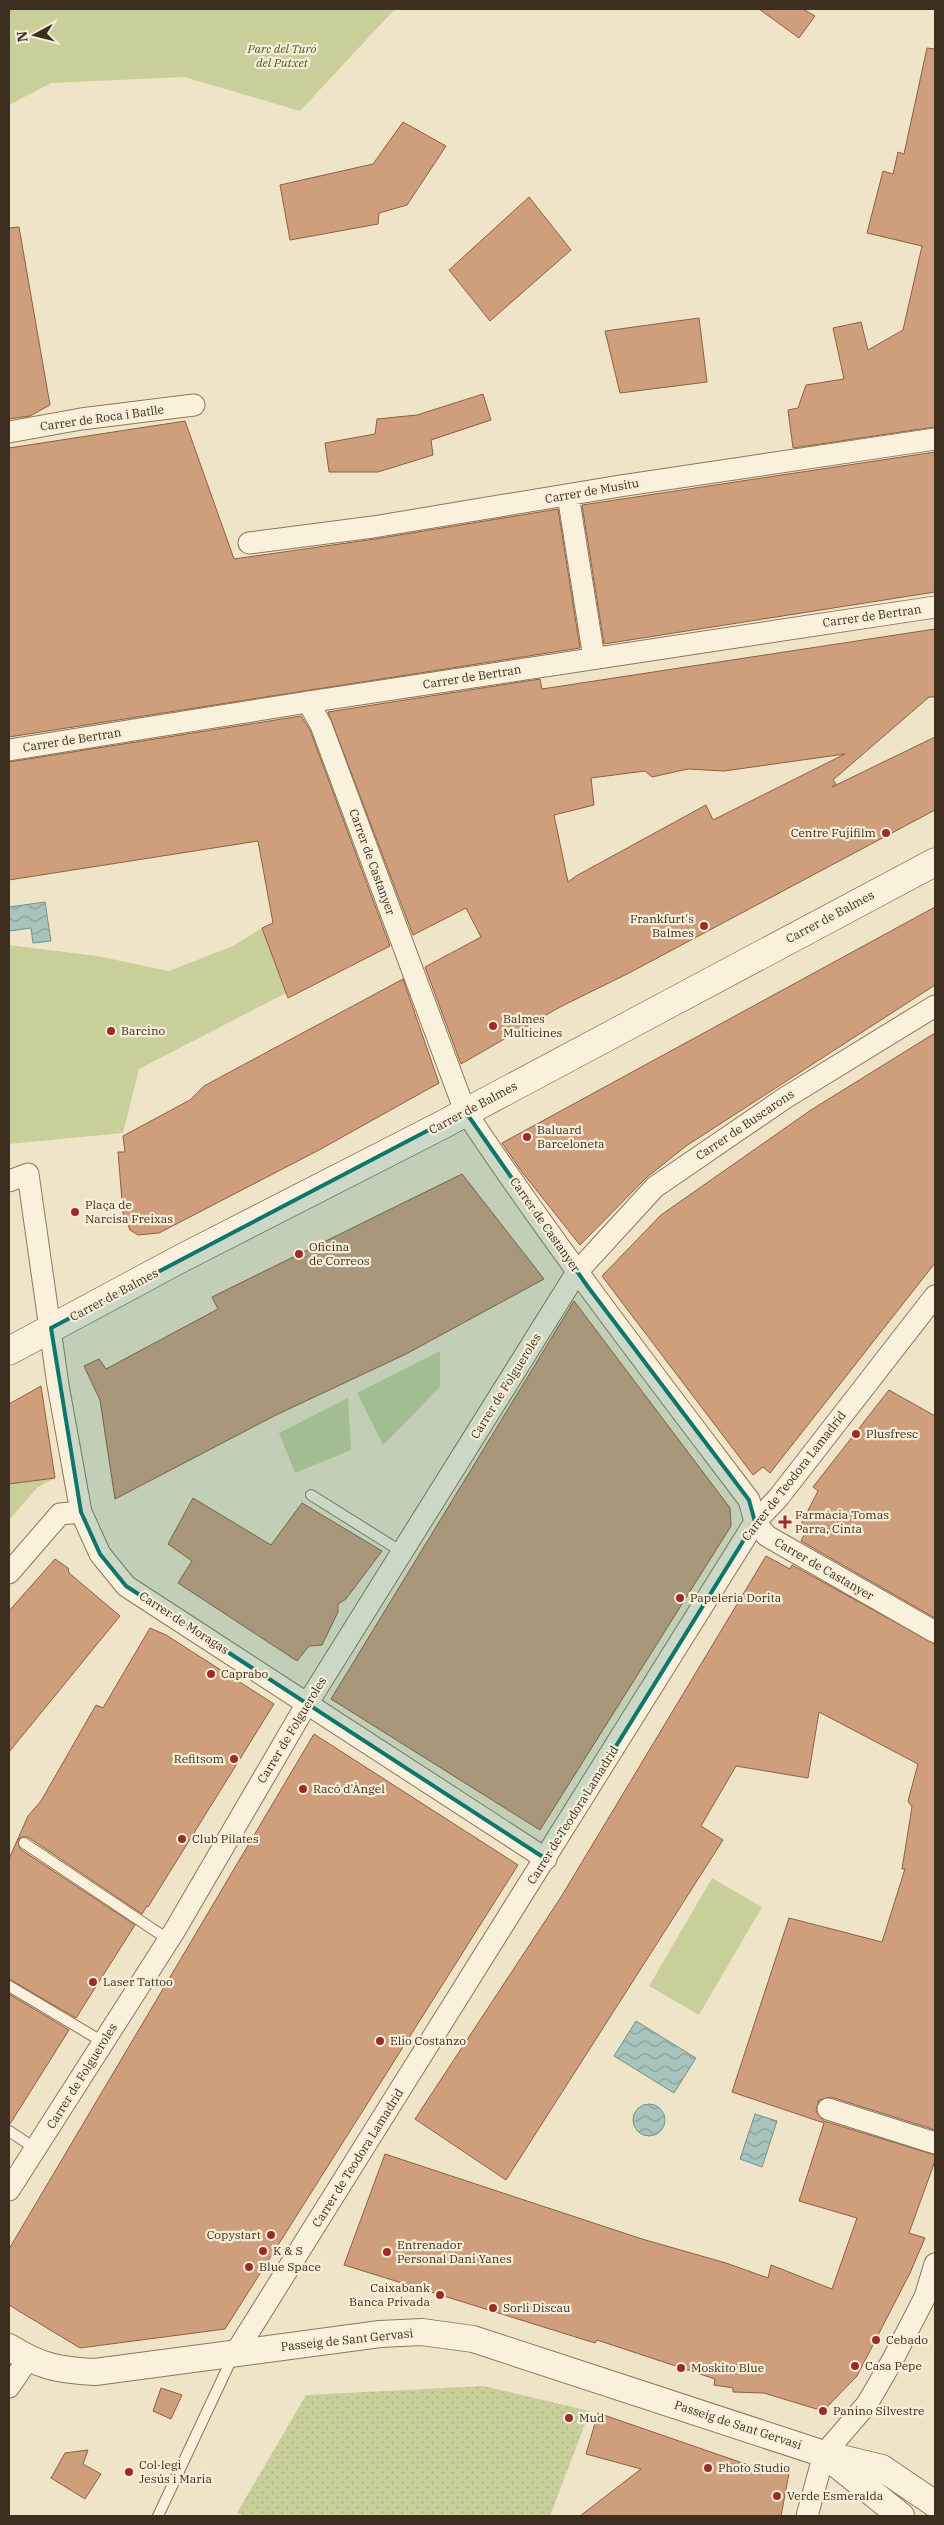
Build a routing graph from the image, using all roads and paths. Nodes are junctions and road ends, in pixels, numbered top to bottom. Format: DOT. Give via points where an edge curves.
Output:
graph roads {
  1 [pos="194,405"];
  2 [pos="9,432"];
  3 [pos="935,439"];
  4 [pos="568,495"];
  5 [pos="249,543"];
  6 [pos="935,607"];
  7 [pos="594,658"];
  8 [pos="308,702"];
  9 [pos="9,750"];
  10 [pos="935,862"];
  11 [pos="935,1006"];
  12 [pos="465,1111"];
  13 [pos="18,1177"];
  14 [pos="577,1272"];
  15 [pos="935,1296"];
  16 [pos="51,1328"];
  17 [pos="9,1351"];
  18 [pos="311,1495"];
  19 [pos="81,1512"];
  20 [pos="755,1522"];
  21 [pos="402,1552"];
  22 [pos="9,1573"];
  23 [pos="935,1632"];
  24 [pos="308,1704"];
  25 [pos="24,1843"];
  26 [pos="546,1859"];
  27 [pos="169,1940"];
  28 [pos="9,1986"];
  29 [pos="104,2042"];
  30 [pos="828,2109"];
  31 [pos="9,2131"];
  32 [pos="935,2142"];
  33 [pos="36,2148"];
  34 [pos="9,2190"];
  35 [pos="935,2264"];
  36 [pos="236,2352"];
  37 [pos="18,2353"];
  38 [pos="9,2388"];
  39 [pos="824,2454"];
  40 [pos="935,2504"];
  41 [pos="158,2516"];
  42 [pos="807,2516"];
  43 [pos="901,2516"];
  1 -- 2 [label="street, Carrer de Roca i Batlle"];
  3 -- 4 [label="street, Carrer de Musitu"];
  4 -- 5 [label="street, Carrer de Musitu" via="373,527"];
  4 -- 7 [label="street"];
  6 -- 7 [label="street, Carrer de Bertran"];
  7 -- 8 [label="street, Carrer de Bertran"];
  8 -- 9 [label="street, Carrer de Bertran"];
  8 -- 12 [label="street, Carrer de Castanyer" via="321,725"];
  10 -- 12 [label="main road, Carrer de Balmes"];
  11 -- 14 [label="street, Carrer de Buscarons" via="785,1098 655,1187"];
  12 -- 14 [label="street, Carrer de Castanyer"];
  12 -- 16 [label="main road, Carrer de Balmes"];
  13 -- 16 [label="street"];
  14 -- 20 [label="street, Carrer de Castanyer" via="749,1500"];
  14 -- 21 [label="street, Carrer de Folgueroles"];
  15 -- 20 [label="street, Carrer de Teodora Lamadrid" via="778,1498"];
  16 -- 17 [label="main road, Carrer de Balmes"];
  16 -- 19 [label="street, Carrer de Moragas"];
  18 -- 21 [label="lane"];
  19 -- 22 [label="street" via="60,1514"];
  19 -- 24 [label="street, Carrer de Moragas" via="100,1554 126,1586"];
  20 -- 23 [label="street, Carrer de Castanyer" via="766,1536"];
  20 -- 26 [label="street, Carrer de Teodora Lamadrid"];
  21 -- 24 [label="street, Carrer de Folgueroles"];
  24 -- 26 [label="street, Carrer de Moragas"];
  24 -- 27 [label="street, Carrer de Folgueroles"];
  25 -- 27 [label="lane"];
  26 -- 36 [label="street, Carrer de Teodora Lamadrid"];
  27 -- 29 [label="street, Carrer de Folgueroles"];
  28 -- 29 [label="lane"];
  29 -- 33 [label="street, Carrer de Folgueroles"];
  30 -- 32 [label="street"];
  31 -- 33 [label="lane"];
  33 -- 34 [label="street, Carrer de Folgueroles"];
  35 -- 39 [label="street" via="925,2297 892,2362 867,2404"];
  36 -- 37 [label="street, Passeig de Sant Gervasi" via="95,2372 64,2370"];
  36 -- 39 [label="street, Passeig de Sant Gervasi" via="380,2334 422,2332 473,2339"];
  36 -- 41 [label="lane"];
  37 -- 38 [label="street"];
  39 -- 40 [label="street, Passeig de Sant Gervasi" via="882,2468"];
  39 -- 42 [label="street"];
  39 -- 43 [label="street"];
}
